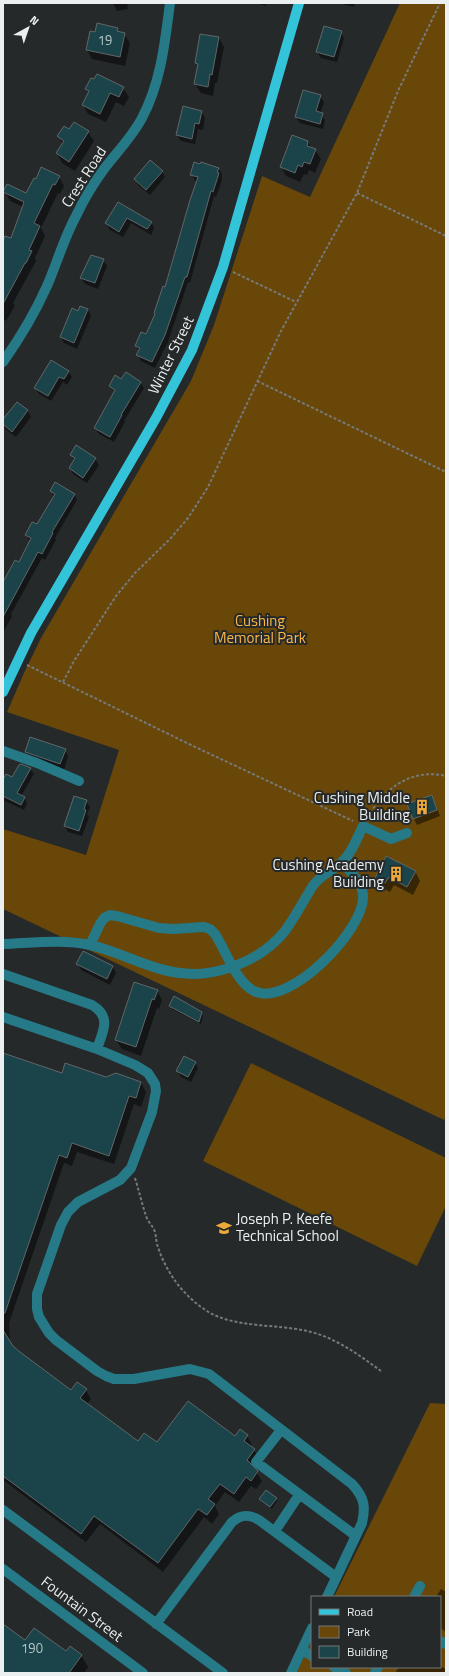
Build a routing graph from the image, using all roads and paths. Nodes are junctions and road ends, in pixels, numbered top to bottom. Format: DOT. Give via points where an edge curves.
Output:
graph roads {
  1 [pos="170,3"];
  2 [pos="299,3"];
  3 [pos="440,3"];
  4 [pos="357,193"];
  5 [pos="446,236"];
  6 [pos="223,267"];
  7 [pos="296,302"];
  8 [pos="3,362"];
  9 [pos="257,381"];
  10 [pos="446,472"];
  11 [pos="17,661"];
  12 [pos="63,682"];
  13 [pos="3,692"];
  14 [pos="3,751"];
  15 [pos="446,776"];
  16 [pos="79,781"];
  17 [pos="363,826"];
  18 [pos="408,833"];
  19 [pos="342,862"];
  20 [pos="3,944"];
  21 [pos="90,945"];
  22 [pos="233,967"];
  23 [pos="3,974"];
  24 [pos="3,1017"];
  25 [pos="97,1049"];
  26 [pos="131,1168"];
  27 [pos="381,1371"];
  28 [pos="281,1430"];
  29 [pos="299,1495"];
  30 [pos="3,1510"];
  31 [pos="275,1531"];
  32 [pos="356,1536"];
  33 [pos="3,1568"];
  34 [pos="336,1577"];
  35 [pos="420,1586"];
  36 [pos="326,1596"];
  37 [pos="415,1596"];
  38 [pos="156,1624"];
  39 [pos="311,1630"];
  40 [pos="302,1650"];
  41 [pos="311,1655"];
  42 [pos="336,1668"];
  43 [pos="143,1673"];
  44 [pos="223,1673"];
  45 [pos="291,1673"];
  46 [pos="346,1673"];
  1 -- 8 [label="street, Crest Road" via="160,71 142,117 134,132 104,169 84,200 38,305"];
  2 -- 6 [label="main road, Winter Street"];
  3 -- 4 [label="path" via="398,91"];
  4 -- 5 [label="path"];
  4 -- 7 [label="path"];
  6 -- 7 [label="path"];
  6 -- 11 [label="main road, Winter Street" via="202,328 181,373 43,611"];
  7 -- 9 [label="path"];
  9 -- 10 [label="path"];
  9 -- 12 [label="path" via="201,498 170,539 135,573 116,596"];
  11 -- 12 [label="path"];
  11 -- 13 [label="main road, Winter Street"];
  12 -- 17 [label="path"];
  14 -- 16 [label="street"];
  15 -- 17 [label="path" via="422,774 401,781 376,804"];
  17 -- 18 [label="street" via="391,839"];
  17 -- 19 [label="street"];
  19 -- 22 [label="street" via="318,879 292,921 273,944"];
  19 -- 22 [label="street" via="361,886 363,902 352,926 323,963 289,987 268,994 260,994 248,988"];
  20 -- 21 [label="street" via="62,942"];
  21 -- 22 [label="street" via="180,974 207,973"];
  21 -- 22 [label="street" via="104,918 110,915 159,928 204,927 215,934"];
  23 -- 25 [label="street" via="99,1009 103,1014 104,1028"];
  24 -- 25 [label="street"];
  25 -- 26 [label="street" via="143,1069 155,1084 154,1105"];
  26 -- 27 [label="path" via="146,1215 169,1271 180,1288 196,1304 207,1312 230,1320 308,1331 325,1336"];
  26 -- 28 [label="street" via="120,1180 78,1202 64,1218 37,1294 37,1309 44,1325 56,1340 106,1376 124,1380 183,1370 199,1371 217,1380"];
  28 -- 29 [label="street" via="256,1462"];
  28 -- 32 [label="street" via="352,1484 360,1493 364,1515"];
  29 -- 31 [label="street"];
  29 -- 32 [label="street"];
  30 -- 38 [label="street"];
  31 -- 34 [label="street"];
  31 -- 38 [label="street" via="254,1517 243,1515 237,1518"];
  32 -- 34 [label="street"];
  33 -- 43 [label="street, Fountain Street"];
  34 -- 36 [label="street"];
  35 -- 37 [label="street"];
  38 -- 44 [label="street"];
  39 -- 40 [label="street"];
  40 -- 41 [label="street"];
  40 -- 45 [label="street"];
  42 -- 46 [label="street"];
}
